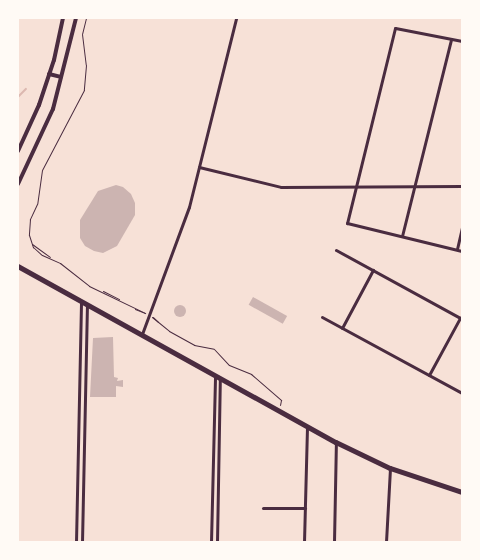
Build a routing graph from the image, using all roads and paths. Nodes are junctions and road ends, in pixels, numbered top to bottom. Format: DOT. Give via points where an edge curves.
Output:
graph roads {
  1 [pos="62,18"];
  2 [pos="76,18"];
  3 [pos="86,18"];
  4 [pos="236,18"];
  5 [pos="451,39"];
  6 [pos="462,41"];
  7 [pos="49,74"];
  8 [pos="61,77"];
  9 [pos="18,151"];
  10 [pos="199,167"];
  11 [pos="18,184"];
  12 [pos="462,186"];
  13 [pos="356,187"];
  14 [pos="414,187"];
  15 [pos="462,228"];
  16 [pos="402,236"];
  17 [pos="32,244"];
  18 [pos="457,249"];
  19 [pos="336,250"];
  20 [pos="462,251"];
  21 [pos="51,258"];
  22 [pos="18,266"];
  23 [pos="373,270"];
  24 [pos="102,291"];
  25 [pos="119,300"];
  26 [pos="81,301"];
  27 [pos="87,304"];
  28 [pos="148,315"];
  29 [pos="322,317"];
  30 [pos="461,318"];
  31 [pos="342,328"];
  32 [pos="142,334"];
  33 [pos="429,375"];
  34 [pos="215,376"];
  35 [pos="220,378"];
  36 [pos="462,392"];
  37 [pos="279,411"];
  38 [pos="307,427"];
  39 [pos="336,442"];
  40 [pos="212,455"];
  41 [pos="219,455"];
  42 [pos="390,468"];
  43 [pos="462,492"];
  44 [pos="263,508"];
  45 [pos="305,508"];
  46 [pos="211,533"];
  47 [pos="218,534"];
  48 [pos="76,542"];
  49 [pos="82,542"];
  50 [pos="211,542"];
  51 [pos="218,542"];
  52 [pos="304,542"];
  53 [pos="334,542"];
  54 [pos="386,542"];
  1 -- 7 [label="street"];
  2 -- 8 [label="street"];
  3 -- 17 [label="path" via="82,34 86,65 84,90 42,170 37,204 29,225"];
  4 -- 10 [label="street"];
  5 -- 6 [label="street"];
  5 -- 13 [label="street" via="395,28"];
  5 -- 14 [label="street"];
  7 -- 8 [label="street"];
  7 -- 9 [label="street" via="40,105"];
  8 -- 11 [label="street" via="47,123"];
  10 -- 13 [label="street" via="281,187"];
  10 -- 28 [label="street" via="185,218"];
  12 -- 14 [label="street"];
  13 -- 14 [label="street"];
  13 -- 16 [label="street" via="347,222"];
  14 -- 16 [label="street"];
  15 -- 18 [label="street"];
  16 -- 18 [label="street"];
  17 -- 21 [label="path"];
  17 -- 21 [label="path" via="42,255"];
  18 -- 20 [label="street"];
  19 -- 23 [label="street"];
  21 -- 24 [label="path" via="83,282"];
  22 -- 26 [label="main road"];
  23 -- 30 [label="street"];
  23 -- 31 [label="street"];
  24 -- 25 [label="path"];
  24 -- 25 [label="path"];
  25 -- 28 [label="path"];
  26 -- 27 [label="main road"];
  26 -- 48 [label="street"];
  27 -- 32 [label="main road"];
  27 -- 49 [label="street"];
  28 -- 32 [label="street"];
  28 -- 37 [label="path" via="194,345 214,349 229,365 237,366 256,378 281,400"];
  29 -- 31 [label="street"];
  30 -- 33 [label="street"];
  31 -- 33 [label="street"];
  32 -- 34 [label="main road"];
  33 -- 36 [label="street"];
  34 -- 35 [label="main road"];
  34 -- 40 [label="street"];
  35 -- 37 [label="main road"];
  35 -- 41 [label="street"];
  37 -- 38 [label="main road"];
  38 -- 39 [label="main road"];
  38 -- 45 [label="street"];
  39 -- 42 [label="main road"];
  39 -- 53 [label="street"];
  40 -- 41 [label="street"];
  40 -- 46 [label="street"];
  41 -- 47 [label="street"];
  42 -- 43 [label="main road"];
  42 -- 54 [label="street"];
  44 -- 45 [label="street"];
  45 -- 52 [label="street"];
  46 -- 47 [label="street"];
  46 -- 50 [label="street"];
  47 -- 51 [label="street"];
}
